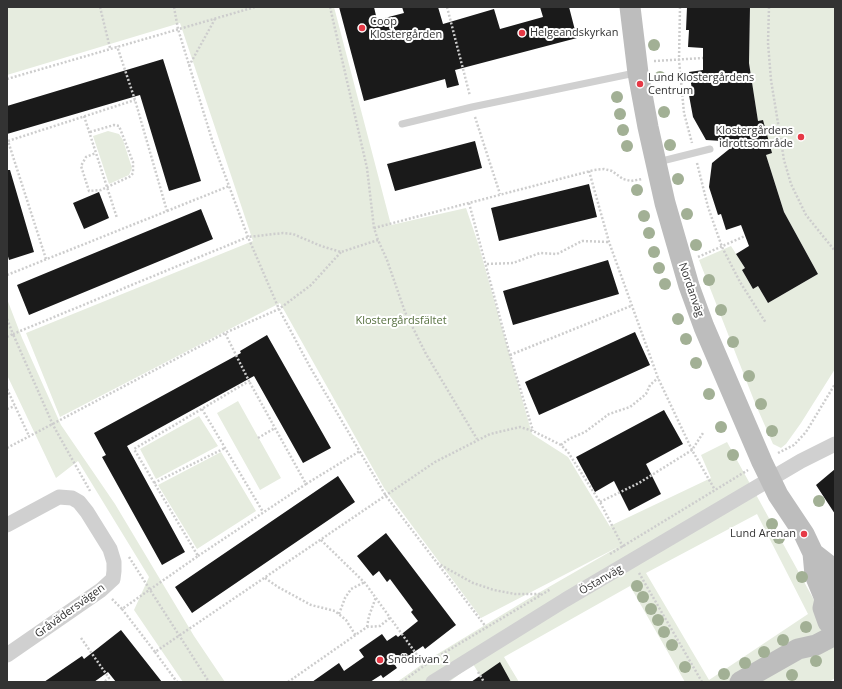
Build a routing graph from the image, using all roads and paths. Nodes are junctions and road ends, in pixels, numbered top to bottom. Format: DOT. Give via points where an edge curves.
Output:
graph roads {
  1 [pos="100,7"];
  2 [pos="174,7"];
  3 [pos="255,7"];
  4 [pos="330,7"];
  5 [pos="447,7"];
  6 [pos="630,7"];
  7 [pos="680,7"];
  8 [pos="769,7"];
  9 [pos="215,19"];
  10 [pos="178,29"];
  11 [pos="117,46"];
  12 [pos="110,48"];
  13 [pos="703,58"];
  14 [pos="679,60"];
  15 [pos="189,66"];
  16 [pos="637,67"];
  17 [pos="7,80"];
  18 [pos="135,100"];
  19 [pos="472,107"];
  20 [pos="84,116"];
  21 [pos="402,124"];
  22 [pos="90,132"];
  23 [pos="710,149"];
  24 [pos="96,153"];
  25 [pos="695,153"];
  26 [pos="656,163"];
  27 [pos="590,171"];
  28 [pos="640,179"];
  29 [pos="229,186"];
  30 [pos="107,188"];
  31 [pos="500,194"];
  32 [pos="469,202"];
  33 [pos="167,211"];
  34 [pos="118,218"];
  35 [pos="374,228"];
  36 [pos="745,236"];
  37 [pos="248,237"];
  38 [pos="378,240"];
  39 [pos="609,242"];
  40 [pos="722,247"];
  41 [pos="835,251"];
  42 [pos="341,252"];
  43 [pos="46,259"];
  44 [pos="682,262"];
  45 [pos="487,264"];
  46 [pos="7,275"];
  47 [pos="631,306"];
  48 [pos="279,309"];
  49 [pos="7,319"];
  50 [pos="766,323"];
  51 [pos="225,333"];
  52 [pos="13,334"];
  53 [pos="7,337"];
  54 [pos="510,355"];
  55 [pos="658,378"];
  56 [pos="249,381"];
  57 [pos="835,384"];
  58 [pos="7,389"];
  59 [pos="15,406"];
  60 [pos="7,409"];
  61 [pos="202,409"];
  62 [pos="275,428"];
  63 [pos="533,432"];
  64 [pos="703,433"];
  65 [pos="29,436"];
  66 [pos="258,438"];
  67 [pos="477,439"];
  68 [pos="835,444"];
  69 [pos="561,445"];
  70 [pos="7,448"];
  71 [pos="225,448"];
  72 [pos="692,450"];
  73 [pos="360,452"];
  74 [pos="775,454"];
  75 [pos="747,471"];
  76 [pos="770,480"];
  77 [pos="154,483"];
  78 [pos="306,484"];
  79 [pos="386,496"];
  80 [pos="600,502"];
  81 [pos="263,512"];
  82 [pos="7,525"];
  83 [pos="321,540"];
  84 [pos="813,552"];
  85 [pos="198,556"];
  86 [pos="435,561"];
  87 [pos="632,562"];
  88 [pos="835,574"];
  89 [pos="265,578"];
  90 [pos="365,582"];
  91 [pos="101,590"];
  92 [pos="542,594"];
  93 [pos="376,597"];
  94 [pos="828,600"];
  95 [pos="122,609"];
  96 [pos="339,614"];
  97 [pos="391,618"];
  98 [pos="367,627"];
  99 [pos="486,627"];
  100 [pos="835,629"];
  101 [pos="835,635"];
  102 [pos="356,636"];
  103 [pos="81,638"];
  104 [pos="798,649"];
  105 [pos="155,652"];
  106 [pos="7,655"];
  107 [pos="425,666"];
  108 [pos="105,682"];
  109 [pos="177,682"];
  110 [pos="288,682"];
  111 [pos="433,682"];
  112 [pos="702,682"];
  113 [pos="740,682"];
  1 -- 12 [label="path"];
  2 -- 10 [label="path"];
  3 -- 9 [label="path"];
  4 -- 35 [label="path" via="367,168"];
  5 -- 19 [label="path"];
  6 -- 16 [label="street, Nordanväg"];
  7 -- 14 [label="path"];
  8 -- 41 [label="path" via="770,80 784,160 791,184 806,215"];
  9 -- 10 [label="path"];
  9 -- 15 [label="path"];
  10 -- 11 [label="path"];
  10 -- 15 [label="path"];
  11 -- 12 [label="path"];
  11 -- 18 [label="path"];
  12 -- 17 [label="path"];
  13 -- 14 [label="path"];
  14 -- 16 [label="path"];
  14 -- 25 [label="path" via="684,113"];
  15 -- 29 [label="path"];
  16 -- 19 [label="lane"];
  16 -- 26 [label="street, Nordanväg"];
  18 -- 20 [label="path"];
  18 -- 33 [label="path"];
  19 -- 21 [label="lane"];
  19 -- 31 [label="path"];
  20 -- 22 [label="path"];
  20 -- 43 [label="path" via="8,141"];
  22 -- 24 [label="path"];
  22 -- 30 [label="path" via="119,126 133,162 133,172 130,176"];
  23 -- 25 [label="lane"];
  24 -- 30 [label="path"];
  24 -- 30 [label="path" via="83,160 85,179 89,191"];
  25 -- 26 [label="lane"];
  25 -- 40 [label="path" via="708,207"];
  26 -- 44 [label="street, Nordanväg"];
  27 -- 28 [label="path" via="604,169 623,179"];
  27 -- 31 [label="path"];
  27 -- 39 [label="path"];
  29 -- 33 [label="path"];
  29 -- 37 [label="path"];
  30 -- 34 [label="path"];
  31 -- 32 [label="path"];
  32 -- 35 [label="path"];
  32 -- 45 [label="path"];
  33 -- 43 [label="path"];
  35 -- 38 [label="path"];
  36 -- 40 [label="path"];
  37 -- 42 [label="path" via="293,234"];
  37 -- 48 [label="path"];
  37 -- 52 [label="path"];
  38 -- 42 [label="path"];
  38 -- 67 [label="path" via="405,312 426,354"];
  39 -- 45 [label="path" via="582,241 557,254 540,253 513,263"];
  39 -- 47 [label="path"];
  40 -- 44 [label="path"];
  40 -- 50 [label="path"];
  42 -- 48 [label="path" via="311,284"];
  43 -- 46 [label="path"];
  44 -- 76 [label="street, Nordanväg" via="704,327"];
  45 -- 54 [label="path"];
  47 -- 54 [label="path"];
  47 -- 55 [label="path"];
  48 -- 51 [label="path"];
  48 -- 73 [label="path"];
  49 -- 52 [label="path"];
  51 -- 56 [label="path"];
  51 -- 65 [label="path"];
  52 -- 53 [label="path"];
  54 -- 63 [label="path"];
  55 -- 69 [label="path" via="650,385 646,394 634,404 605,416 585,432"];
  55 -- 72 [label="path"];
  56 -- 61 [label="path"];
  56 -- 62 [label="path"];
  57 -- 74 [label="path" via="806,432 794,445"];
  58 -- 59 [label="path"];
  59 -- 60 [label="path"];
  59 -- 65 [label="path"];
  61 -- 71 [label="path"];
  61 -- 77 [label="path" via="134,449"];
  62 -- 66 [label="path"];
  62 -- 78 [label="path"];
  63 -- 67 [label="path" via="520,428"];
  63 -- 69 [label="path"];
  64 -- 72 [label="path"];
  65 -- 70 [label="path"];
  67 -- 79 [label="path" via="435,462"];
  68 -- 76 [label="street, Östanväg"];
  69 -- 80 [label="path"];
  71 -- 77 [label="path"];
  71 -- 81 [label="path"];
  72 -- 75 [label="path" via="715,490"];
  72 -- 80 [label="path" via="639,483"];
  73 -- 78 [label="path"];
  73 -- 79 [label="path"];
  76 -- 84 [label="street, Nordanväg"];
  76 -- 87 [label="street, Östanväg"];
  77 -- 85 [label="path"];
  78 -- 81 [label="path"];
  79 -- 83 [label="path"];
  79 -- 86 [label="path"];
  80 -- 87 [label="path"];
  81 -- 85 [label="path"];
  82 -- 91 [label="street, Gråvädersvägen" via="59,497 72,498 79,502 110,549 114,562 113,579"];
  83 -- 89 [label="path"];
  83 -- 90 [label="path"];
  84 -- 88 [label="street, Nordanväg" via="831,567"];
  84 -- 94 [label="street, Nordanväg" via="815,575"];
  85 -- 95 [label="path"];
  86 -- 92 [label="path" via="494,590 515,594"];
  86 -- 99 [label="path"];
  87 -- 111 [label="street, Östanväg" via="565,600"];
  87 -- 112 [label="path"];
  89 -- 96 [label="path" via="311,605"];
  89 -- 105 [label="path"];
  90 -- 93 [label="path"];
  90 -- 96 [label="path" via="351,589"];
  91 -- 95 [label="path"];
  91 -- 106 [label="street, Gråvädersvägen"];
  93 -- 97 [label="path"];
  93 -- 98 [label="path"];
  94 -- 100 [label="street, Nordanväg" via="828,622"];
  94 -- 104 [label="street" via="817,627"];
  95 -- 105 [label="path"];
  96 -- 102 [label="path"];
  97 -- 98 [label="path" via="380,626"];
  97 -- 107 [label="path"];
  98 -- 102 [label="path"];
  101 -- 104 [label="street"];
  102 -- 110 [label="path"];
  103 -- 108 [label="path" via="109,678"];
  104 -- 113 [label="street"];
  105 -- 109 [label="path"];
}
